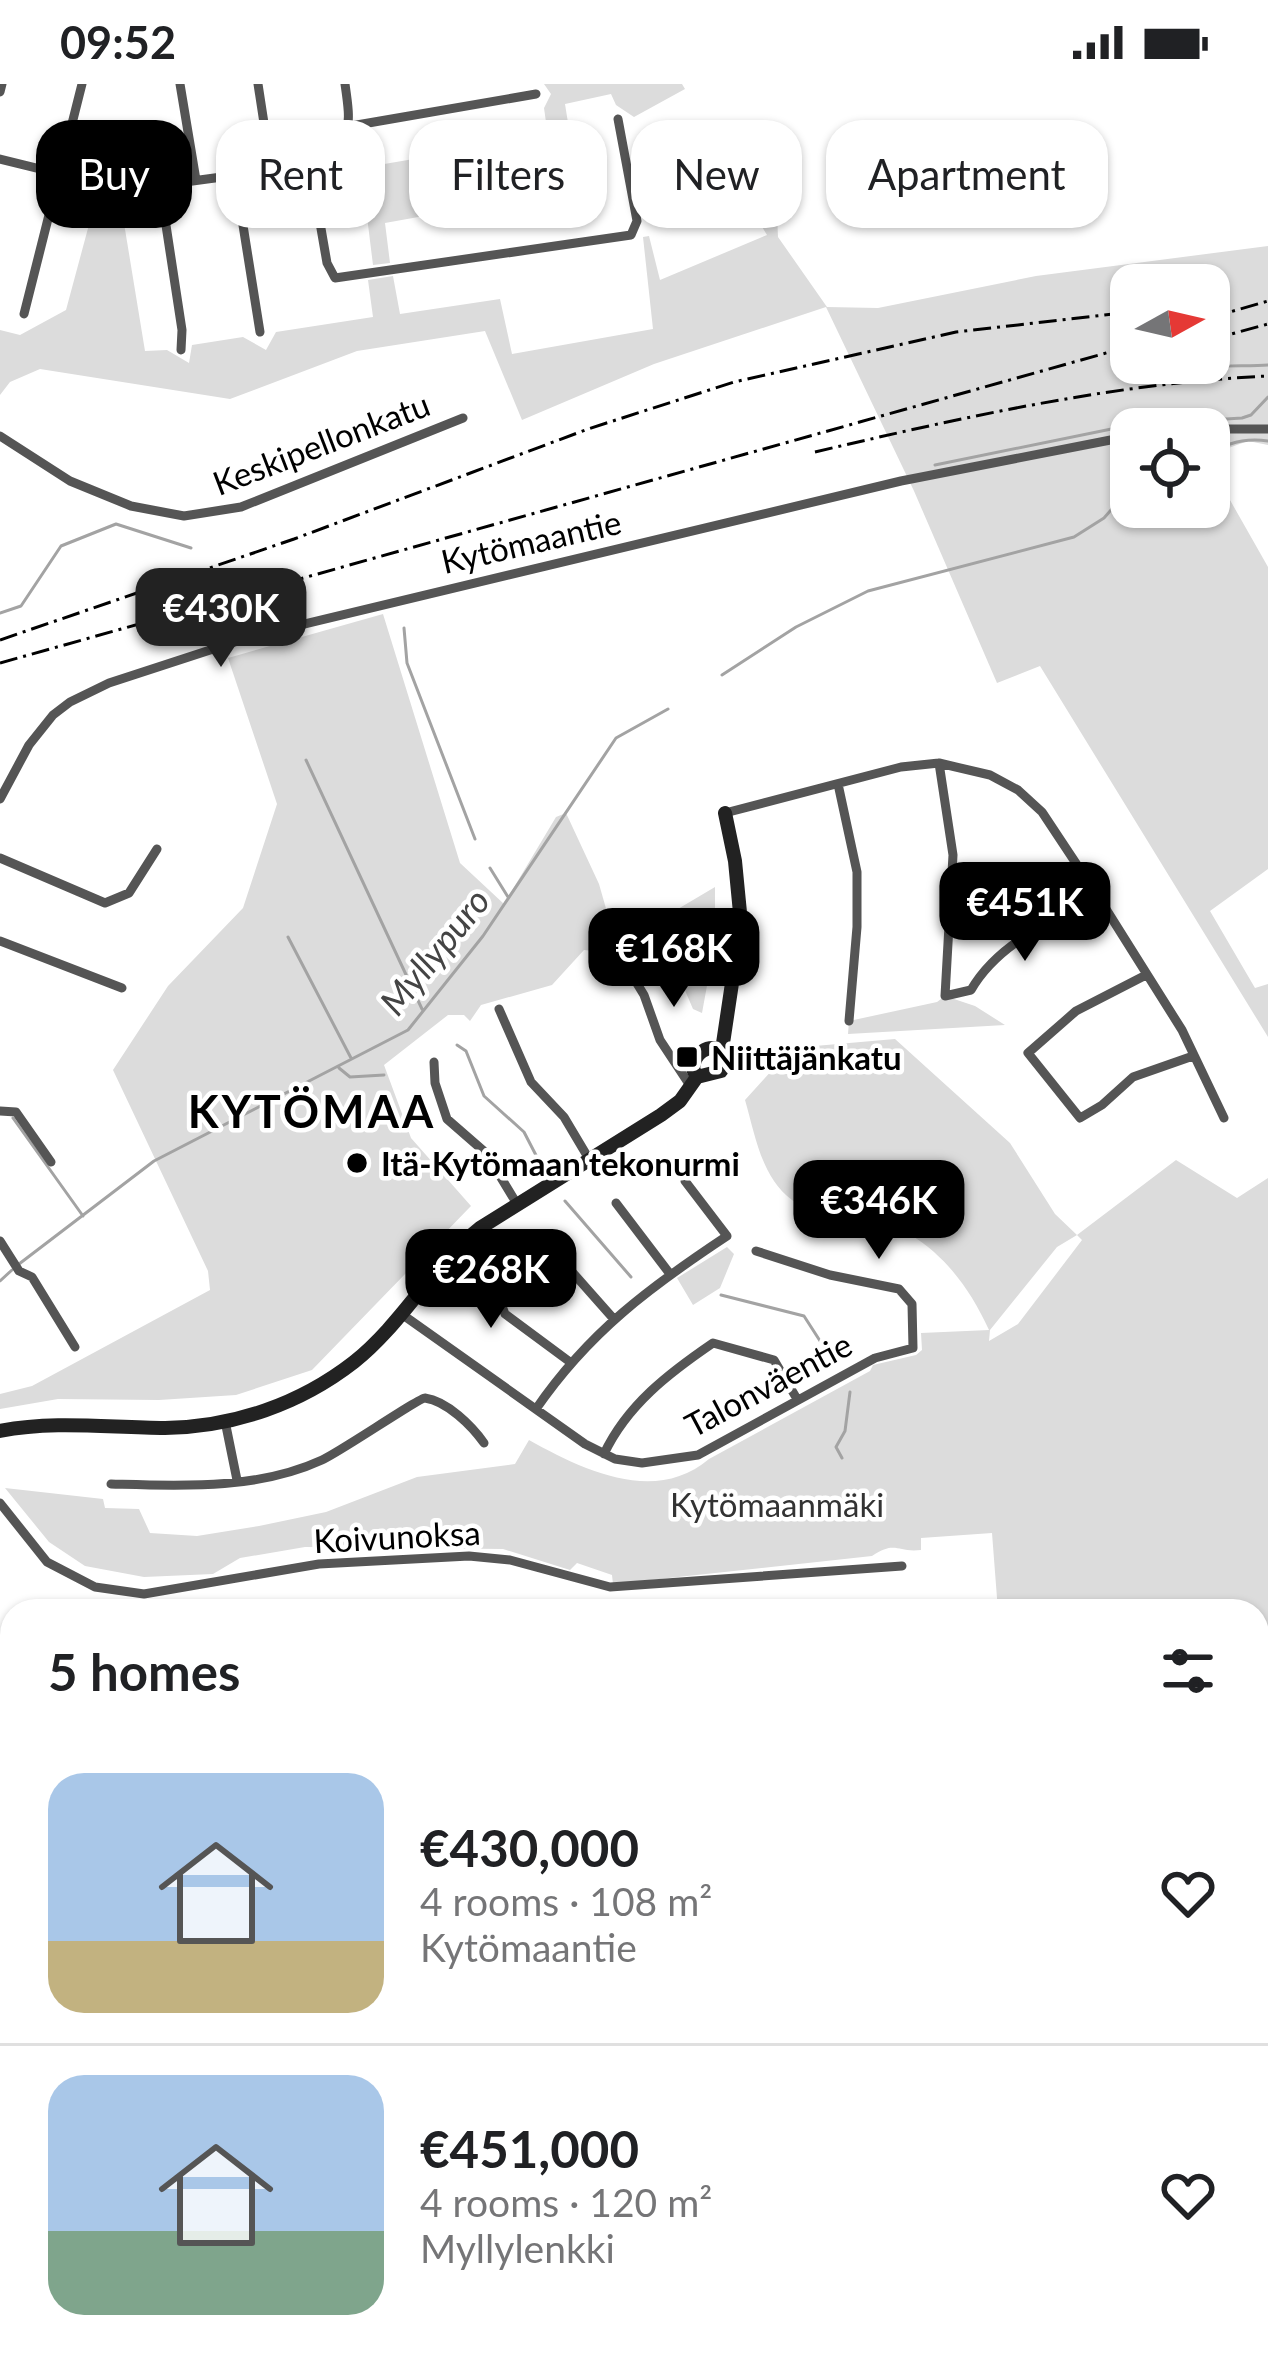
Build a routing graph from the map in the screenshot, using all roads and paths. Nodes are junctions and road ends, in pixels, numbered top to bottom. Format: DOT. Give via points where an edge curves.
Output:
graph roads {
  1 [pos="82,84"];
  2 [pos="180,84"];
  3 [pos="258,84"];
  4 [pos="345,84"];
  5 [pos="536,94"];
  6 [pos="617,119"];
  7 [pos="72,120"];
  8 [pos="264,120"];
  9 [pos="350,120"];
  10 [pos="385,120"];
  11 [pos="0,159"];
  12 [pos="36,168"];
  13 [pos="216,177"];
  14 [pos="196,180"];
  15 [pos="192,181"];
  16 [pos="45,228"];
  17 [pos="166,228"];
  18 [pos="243,228"];
  19 [pos="321,228"];
  20 [pos="24,314"];
  21 [pos="260,332"];
  22 [pos="181,350"];
  23 [pos="464,418"];
  24 [pos="1230,429"];
  25 [pos="1268,429"];
  26 [pos="0,436"];
  27 [pos="1110,440"];
  28 [pos="939,763"];
  29 [pos="838,784"];
  30 [pos="0,799"];
  31 [pos="725,813"];
  32 [pos="157,849"];
  33 [pos="0,858"];
  34 [pos="1099,898"];
  35 [pos="0,941"];
  36 [pos="619,954"];
  37 [pos="1146,976"];
  38 [pos="122,988"];
  39 [pos="499,1010"];
  40 [pos="849,1021"];
  41 [pos="722,1050"];
  42 [pos="1193,1056"];
  43 [pos="434,1062"];
  44 [pos="694,1082"];
  45 [pos="0,1111"];
  46 [pos="1224,1118"];
  47 [pos="589,1159"];
  48 [pos="51,1162"];
  49 [pos="686,1180"];
  50 [pos="616,1203"];
  51 [pos="518,1204"];
  52 [pos="0,1241"];
  53 [pos="756,1251"];
  54 [pos="670,1274"];
  55 [pos="404,1315"];
  56 [pos="612,1317"];
  57 [pos="75,1347"];
  58 [pos="570,1362"];
  59 [pos="797,1400"];
  60 [pos="536,1409"];
  61 [pos="225,1421"];
  62 [pos="0,1432"];
  63 [pos="484,1443"];
  64 [pos="604,1454"];
  65 [pos="236,1480"];
  66 [pos="111,1484"];
  67 [pos="0,1503"];
  68 [pos="902,1566"];
  1 -- 7 [label="street"];
  2 -- 14 [label="street"];
  3 -- 8 [label="street"];
  4 -- 9 [label="street"];
  5 -- 10 [label="street"];
  6 -- 19 [label="street" via="636,230 622,238 335,278"];
  11 -- 12 [label="street"];
  13 -- 14 [label="street"];
  14 -- 15 [label="street"];
  16 -- 20 [label="street"];
  17 -- 22 [label="street"];
  18 -- 21 [label="street"];
  23 -- 26 [label="street, Keskipellonkatu" via="242,507 184,516 70,482"];
  24 -- 25 [label="street"];
  27 -- 30 [label="street, Kytömaantie" via="901,481 250,637 70,702 29,745"];
  28 -- 29 [label="street"];
  28 -- 34 [label="street" via="1018,790"];
  28 -- 34 [label="street" via="953,855 945,996 971,990 983,969 1028,933"];
  29 -- 31 [label="street"];
  29 -- 40 [label="street" via="857,872"];
  31 -- 41 [label="street" via="741,922"];
  32 -- 33 [label="street" via="129,893 105,903"];
  34 -- 37 [label="street"];
  35 -- 38 [label="street"];
  36 -- 44 [label="street" via="660,1040"];
  37 -- 42 [label="street"];
  37 -- 42 [label="street" via="1076,1011 1028,1053 1080,1118 1133,1077"];
  39 -- 47 [label="street" via="531,1082"];
  41 -- 44 [label="street" via="723,1070"];
  41 -- 44 [label="street" via="698,1054"];
  42 -- 46 [label="street"];
  43 -- 51 [label="street" via="447,1119 485,1153"];
  44 -- 47 [label="street" via="661,1115"];
  45 -- 48 [label="street" via="16,1112"];
  47 -- 51 [label="street"];
  49 -- 54 [label="street" via="727,1236"];
  50 -- 54 [label="street"];
  51 -- 55 [label="street" via="459,1246"];
  52 -- 57 [label="street"];
  53 -- 59 [label="street, Talonväentie" via="899,1288 912,1304 913,1348 875,1358"];
  54 -- 56 [label="street"];
  55 -- 60 [label="street, Talonväentie"];
  55 -- 61 [label="street" via="306,1392"];
  56 -- 58 [label="street"];
  56 -- 58 [label="street" via="558,1256 526,1273 505,1313"];
  58 -- 60 [label="street"];
  59 -- 64 [label="street, Talonväentie" via="698,1455 641,1462"];
  59 -- 64 [label="street" via="774,1360 712,1343 659,1382"];
  60 -- 64 [label="street, Talonväentie"];
  61 -- 62 [label="street"];
  61 -- 65 [label="street"];
  63 -- 65 [label="street" via="473,1427 423,1398 319,1461"];
  65 -- 66 [label="street"];
  67 -- 68 [label="street, Koivunoksa" via="29,1544 62,1571 110,1591 143,1594 319,1564 470,1556 610,1588"];
}
